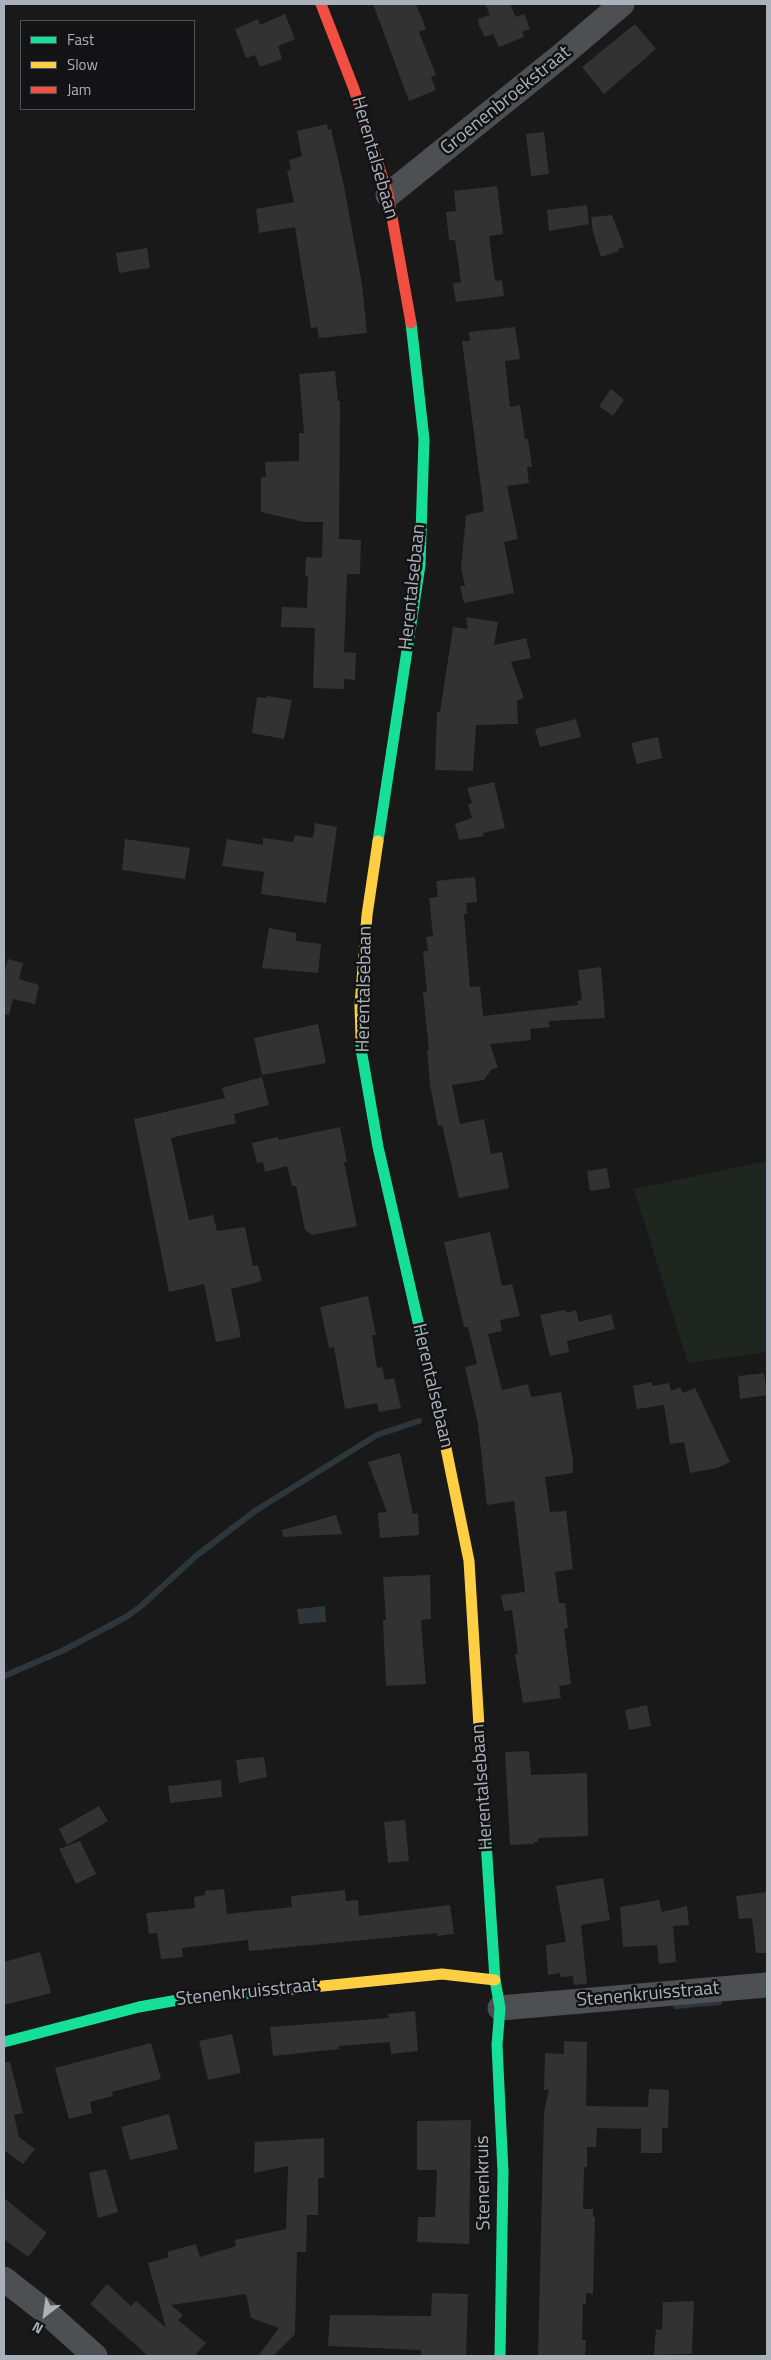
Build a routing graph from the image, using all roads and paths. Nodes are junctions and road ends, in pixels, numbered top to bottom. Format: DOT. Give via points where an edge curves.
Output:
graph roads {
  1 [pos="321,4"];
  2 [pos="622,4"];
  3 [pos="388,195"];
  4 [pos="495,1980"];
  5 [pos="767,1985"];
  6 [pos="500,2008"];
  7 [pos="4,2042"];
  8 [pos="4,2279"];
  9 [pos="95,2356"];
  10 [pos="500,2356"];
  1 -- 3 [label="street, Herentalsebaan" via="354,89"];
  2 -- 3 [label="street, Groenenbroekstraat"];
  3 -- 4 [label="street, Herentalsebaan" via="413,331 424,439 420,565 367,914 360,1006 361,1049 380,1157 448,1453 469,1561"];
  4 -- 6 [label="street, Herentalsebaan"];
  4 -- 7 [label="street, Stenenkruisstraat" via="442,1974 178,2000"];
  5 -- 6 [label="street, Stenenkruisstraat"];
  6 -- 10 [label="street, Stenenkruis" via="497,2045 503,2172"];
  8 -- 9 [label="street"];
}
